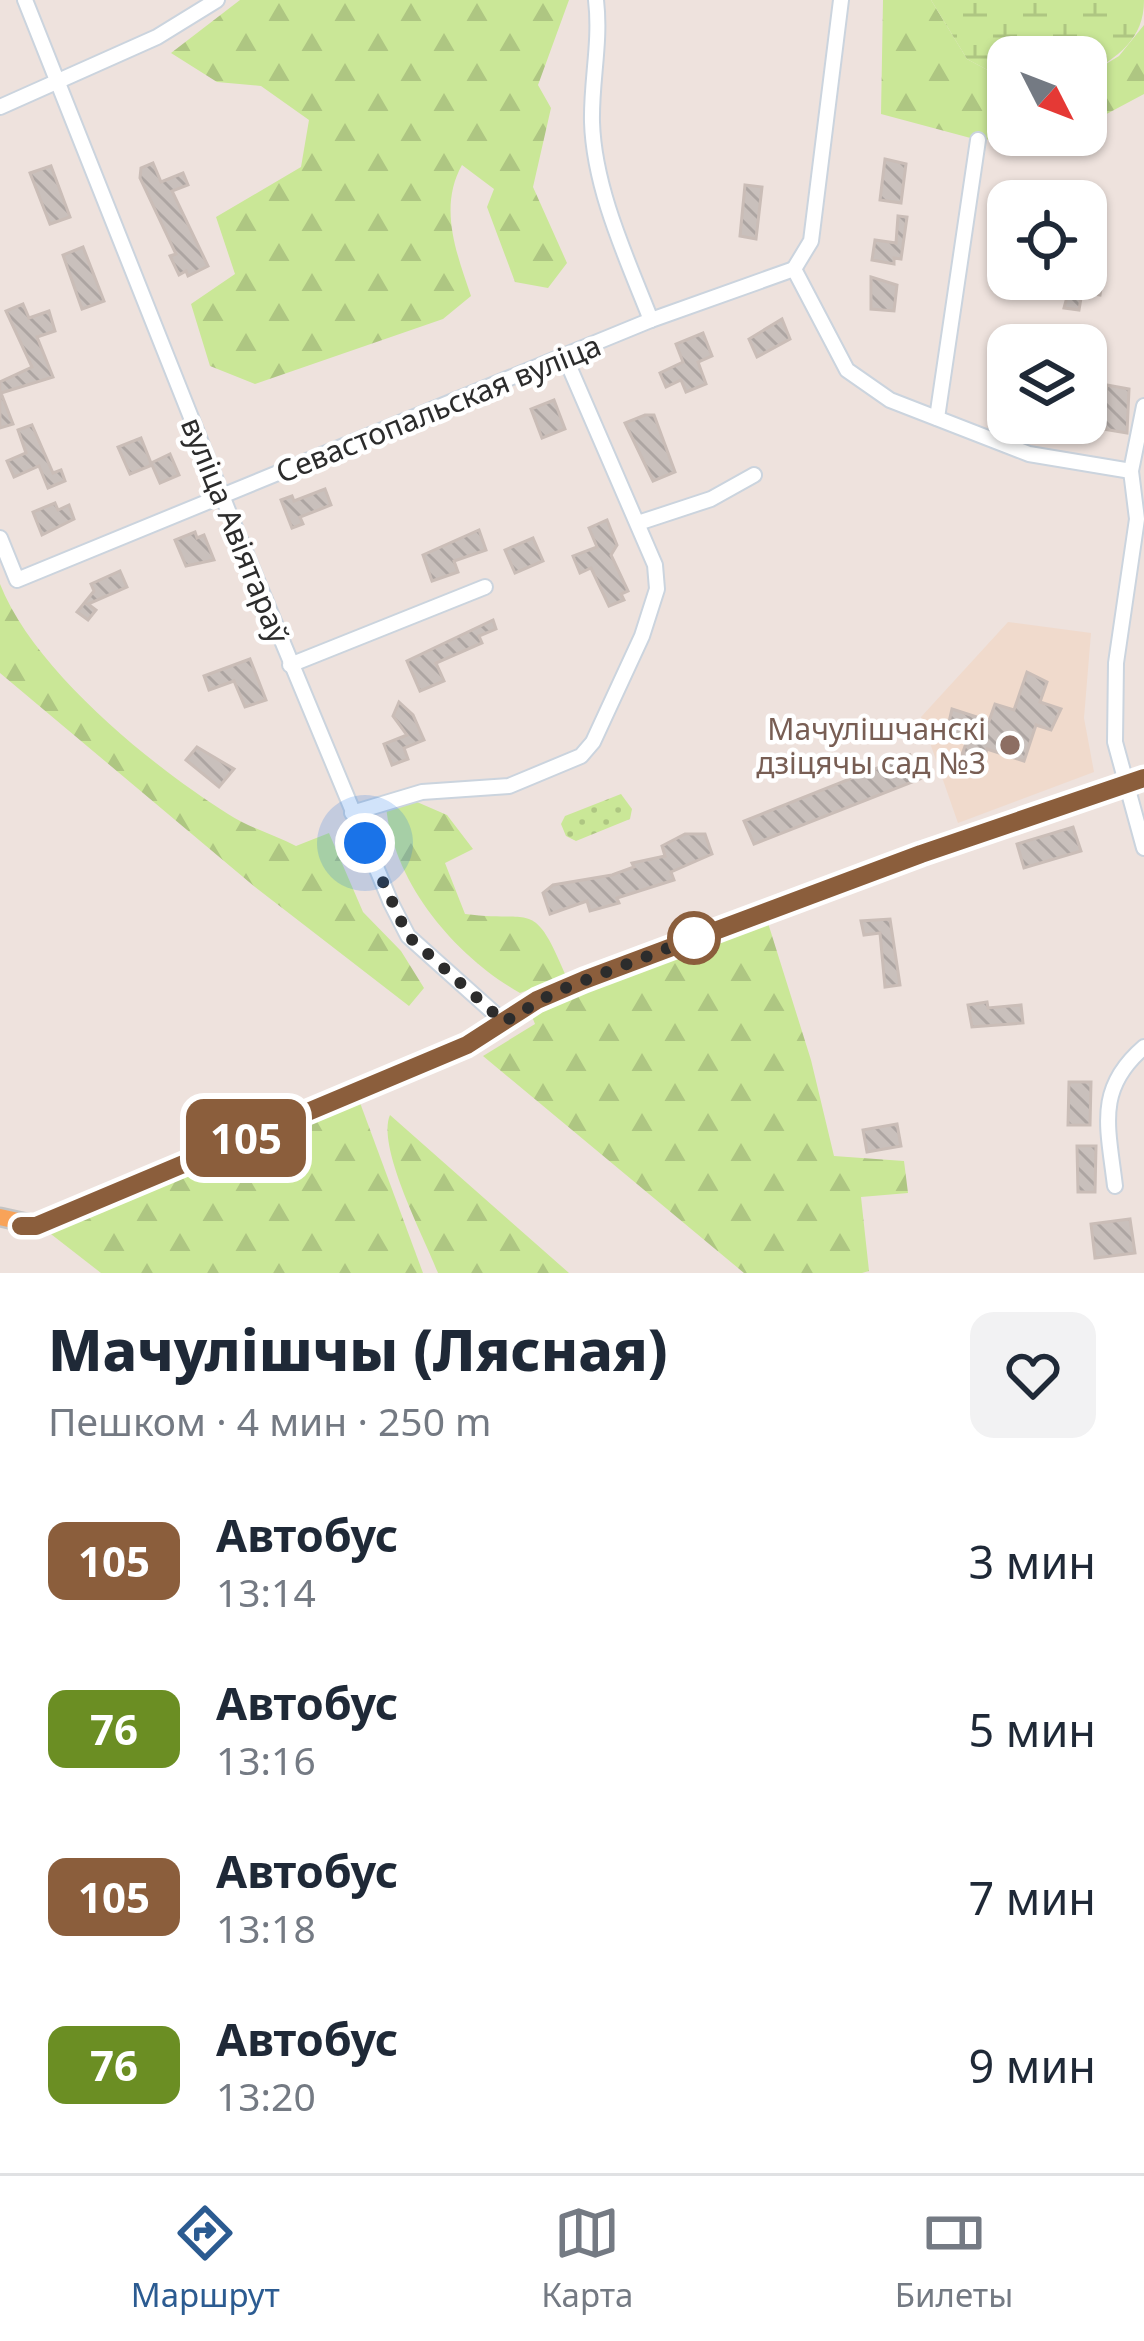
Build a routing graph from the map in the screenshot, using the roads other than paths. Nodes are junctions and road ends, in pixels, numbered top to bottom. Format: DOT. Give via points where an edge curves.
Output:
graph roads {
  1 [pos="25,0"];
  2 [pos="217,0"];
  3 [pos="596,0"];
  4 [pos="841,0"];
  5 [pos="59,82"];
  6 [pos="0,107"];
  7 [pos="978,140"];
  8 [pos="794,269"];
  9 [pos="651,320"];
  10 [pos="565,357"];
  11 [pos="1144,406"];
  12 [pos="937,418"];
  13 [pos="1131,471"];
  14 [pos="754,476"];
  15 [pos="222,496"];
  16 [pos="638,524"];
  17 [pos="0,538"];
  18 [pos="485,587"];
  19 [pos="290,665"];
  20 [pos="1137,781"];
  21 [pos="352,813"];
  22 [pos="1144,848"];
  23 [pos="504,1022"];
  24 [pos="1144,1046"];
  25 [pos="1115,1186"];
  26 [pos="0,1217"];
  1 -- 5 [label="street, вуліца Авіятараў"];
  2 -- 5 [label="street"];
  3 -- 9 [label="street" via="592,122 599,172"];
  4 -- 8 [label="street" via="811,242"];
  5 -- 6 [label="street"];
  5 -- 15 [label="street, вуліца Авіятараў"];
  7 -- 12 [label="street"];
  8 -- 9 [label="street, Севастопальская вуліца"];
  8 -- 12 [label="street" via="847,370 890,400"];
  9 -- 10 [label="street, Севастопальская вуліца"];
  10 -- 15 [label="street, Севастопальская вуліца"];
  10 -- 16 [label="street"];
  11 -- 13 [label="street"];
  12 -- 13 [label="street" via="1029,454"];
  13 -- 20 [label="street" via="1137,519 1115,722 1117,753"];
  14 -- 16 [label="street"];
  15 -- 17 [label="street, Севастопальская вуліца" via="17,580"];
  15 -- 19 [label="street, вуліца Авіятараў"];
  16 -- 21 [label="street" via="657,589 581,756 509,786 422,792"];
  18 -- 19 [label="street"];
  19 -- 21 [label="street, вуліца Авіятараў"];
  20 -- 22 [label="street"];
  20 -- 23 [label="main road" via="650,955"];
  21 -- 23 [label="street, вуліца Авіятараў" via="408,936"];
  23 -- 26 [label="main road" via="467,1045 36,1226"];
  24 -- 25 [label="street" via="1119,1068 1106,1110"];
}
